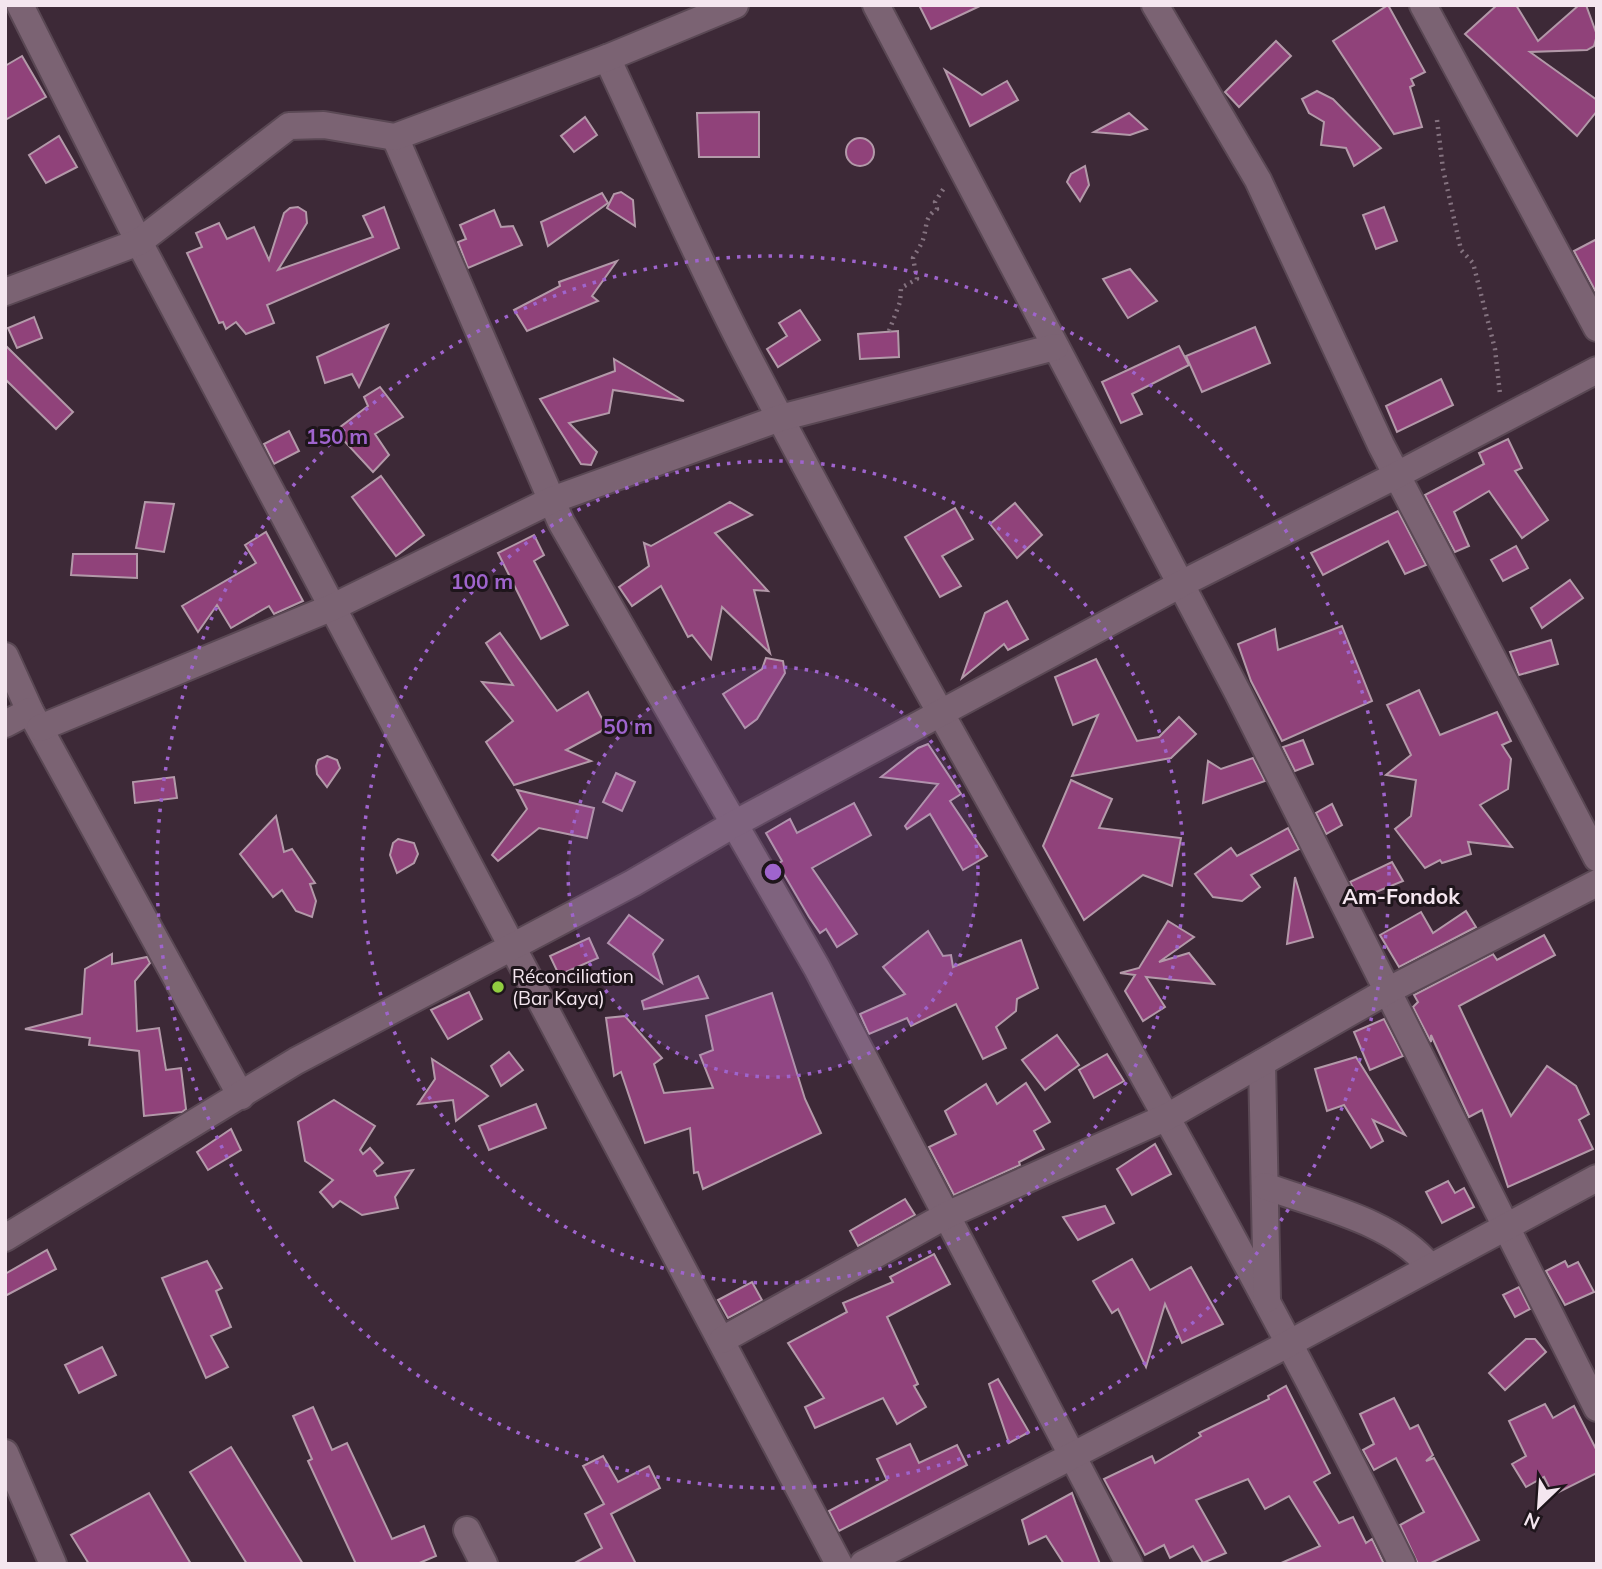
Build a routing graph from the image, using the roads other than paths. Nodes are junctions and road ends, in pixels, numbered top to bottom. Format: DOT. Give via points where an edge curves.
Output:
graph roads {
  1 [pos="20,5"];
  2 [pos="735,5"];
  3 [pos="876,5"];
  4 [pos="1155,5"];
  5 [pos="1423,5"];
  6 [pos="607,58"];
  7 [pos="395,136"];
  8 [pos="139,242"];
  9 [pos="5,292"];
  10 [pos="1597,328"];
  11 [pos="1055,347"];
  12 [pos="1597,370"];
  13 [pos="780,418"];
  14 [pos="1397,475"];
  15 [pos="552,500"];
  16 [pos="1181,583"];
  17 [pos="333,607"];
  18 [pos="5,656"];
  19 [pos="942,711"];
  20 [pos="35,720"];
  21 [pos="5,724"];
  22 [pos="734,824"];
  23 [pos="1597,858"];
  24 [pos="1597,883"];
  25 [pos="514,947"];
  26 [pos="1390,990"];
  27 [pos="1262,1063"];
  28 [pos="241,1096"];
  29 [pos="1167,1117"];
  30 [pos="1597,1178"];
  31 [pos="1265,1186"];
  32 [pos="947,1215"];
  33 [pos="1506,1225"];
  34 [pos="5,1238"];
  35 [pos="1429,1266"];
  36 [pos="1267,1304"];
  37 [pos="722,1339"];
  38 [pos="1289,1344"];
  39 [pos="1597,1408"];
  40 [pos="5,1453"];
  41 [pos="1074,1454"];
  42 [pos="467,1530"];
  43 [pos="53,1564"];
  44 [pos="484,1564"];
  45 [pos="839,1564"];
  46 [pos="863,1564"];
  47 [pos="1129,1564"];
  48 [pos="1402,1564"];
  1 -- 8 [label="street"];
  2 -- 6 [label="street"];
  3 -- 11 [label="street"];
  4 -- 14 [label="street" via="1258,180"];
  5 -- 10 [label="street"];
  6 -- 7 [label="street"];
  6 -- 13 [label="street"];
  7 -- 8 [label="street" via="324,125 289,126"];
  7 -- 15 [label="street"];
  8 -- 9 [label="street"];
  8 -- 17 [label="street"];
  11 -- 13 [label="street"];
  11 -- 16 [label="street"];
  12 -- 14 [label="street"];
  13 -- 15 [label="street"];
  13 -- 19 [label="street"];
  14 -- 16 [label="street"];
  14 -- 23 [label="street"];
  15 -- 17 [label="street"];
  15 -- 22 [label="street"];
  16 -- 19 [label="street"];
  16 -- 26 [label="street"];
  17 -- 20 [label="street"];
  17 -- 25 [label="street"];
  18 -- 20 [label="street"];
  19 -- 22 [label="street"];
  19 -- 29 [label="street"];
  20 -- 21 [label="street"];
  20 -- 28 [label="street"];
  22 -- 25 [label="street"];
  22 -- 32 [label="street" via="817,968"];
  24 -- 26 [label="street"];
  25 -- 28 [label="street" via="296,1061"];
  25 -- 37 [label="street"];
  26 -- 27 [label="street"];
  26 -- 33 [label="street"];
  27 -- 29 [label="street"];
  27 -- 31 [label="street"];
  28 -- 34 [label="street"];
  29 -- 32 [label="street"];
  29 -- 36 [label="street"];
  30 -- 33 [label="street"];
  31 -- 35 [label="street" via="1394,1233"];
  31 -- 36 [label="street"];
  32 -- 37 [label="street"];
  32 -- 41 [label="street"];
  33 -- 35 [label="street"];
  33 -- 39 [label="street"];
  35 -- 38 [label="street"];
  36 -- 38 [label="street"];
  37 -- 45 [label="street"];
  38 -- 41 [label="street"];
  38 -- 48 [label="street"];
  40 -- 43 [label="street"];
  41 -- 46 [label="street"];
  41 -- 47 [label="street"];
  42 -- 44 [label="street"];
}
